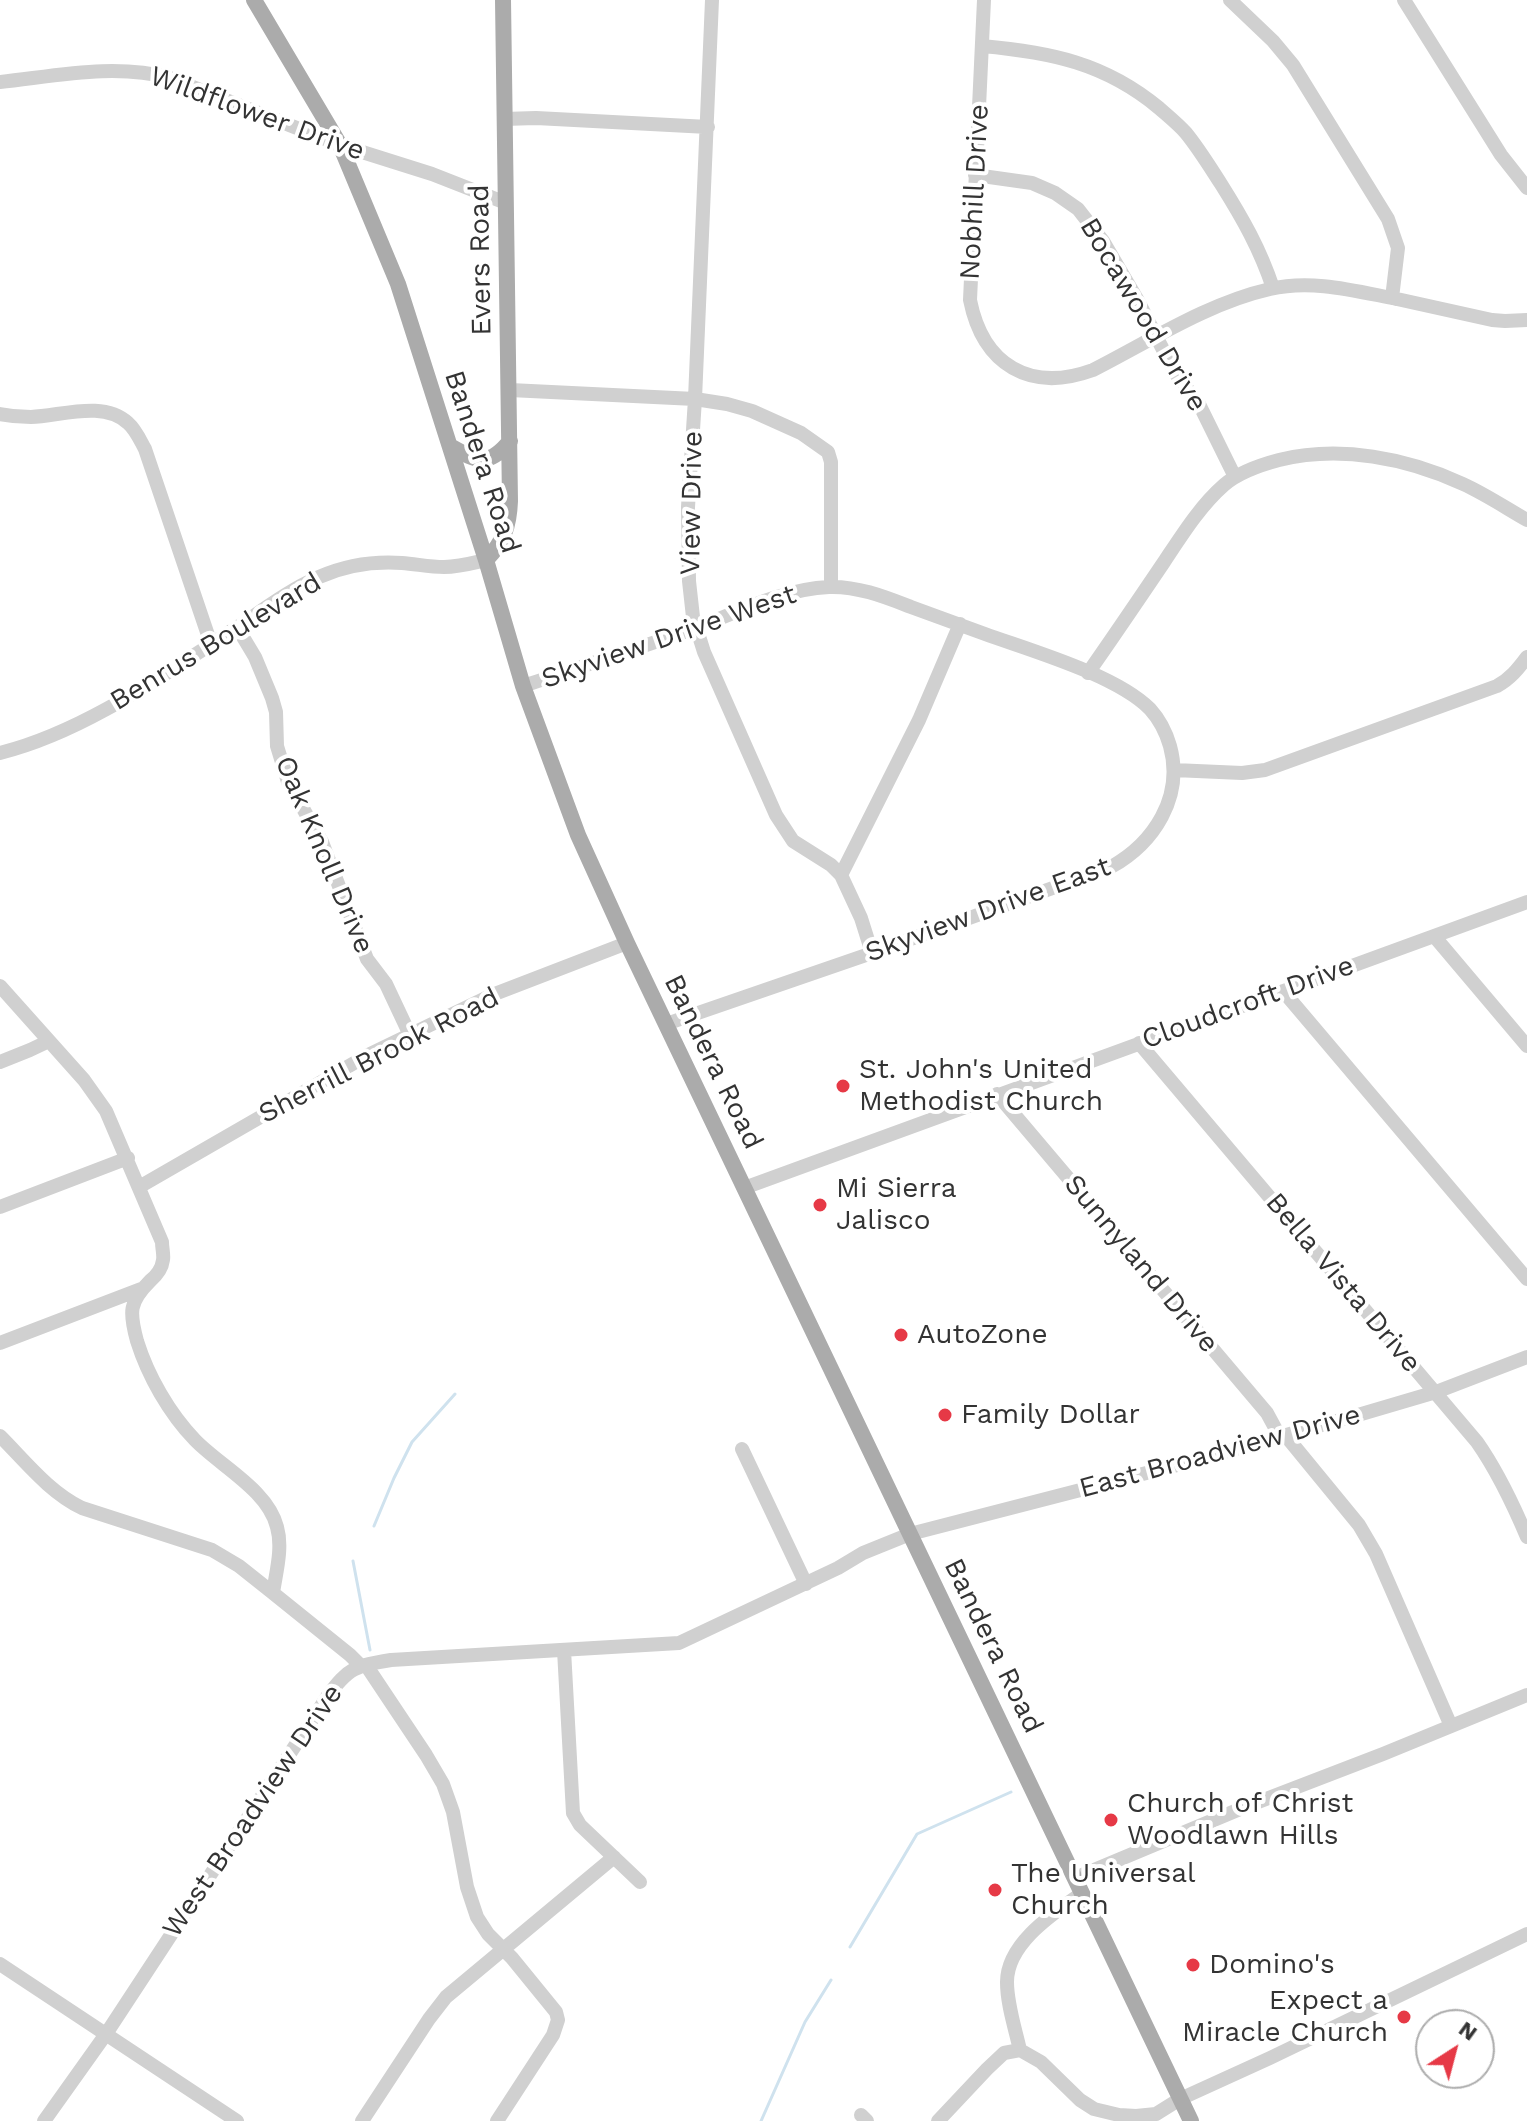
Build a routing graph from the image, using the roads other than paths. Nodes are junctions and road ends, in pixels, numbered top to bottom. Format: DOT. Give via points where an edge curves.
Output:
graph roads {
  1 [pos="254,0"];
  2 [pos="503,0"];
  3 [pos="712,0"];
  4 [pos="984,0"];
  5 [pos="1230,0"];
  6 [pos="1404,0"];
  7 [pos="982,46"];
  8 [pos="0,82"];
  9 [pos="504,119"];
  10 [pos="708,127"];
  11 [pos="340,145"];
  12 [pos="975,175"];
  13 [pos="1527,188"];
  14 [pos="506,203"];
  15 [pos="1273,288"];
  16 [pos="1392,298"];
  17 [pos="1527,320"];
  18 [pos="1157,337"];
  19 [pos="510,390"];
  20 [pos="695,399"];
  21 [pos="0,414"];
  22 [pos="510,441"];
  23 [pos="450,446"];
  24 [pos="1235,477"];
  25 [pos="1527,520"];
  26 [pos="486,560"];
  27 [pos="831,587"];
  28 [pos="960,624"];
  29 [pos="237,627"];
  30 [pos="695,628"];
  31 [pos="211,644"];
  32 [pos="1527,657"];
  33 [pos="1088,673"];
  34 [pos="523,686"];
  35 [pos="0,752"];
  36 [pos="1174,770"];
  37 [pos="841,875"];
  38 [pos="1527,902"];
  39 [pos="1434,936"];
  40 [pos="627,943"];
  41 [pos="872,953"];
  42 [pos="0,986"];
  43 [pos="1283,991"];
  44 [pos="666,1024"];
  45 [pos="410,1035"];
  46 [pos="49,1041"];
  47 [pos="1139,1043"];
  48 [pos="1527,1046"];
  49 [pos="0,1062"];
  50 [pos="997,1094"];
  51 [pos="128,1158"];
  52 [pos="139,1187"];
  53 [pos="744,1188"];
  54 [pos="0,1207"];
  55 [pos="1527,1279"];
  56 [pos="141,1289"];
  57 [pos="0,1343"];
  58 [pos="1527,1357"];
  59 [pos="1436,1392"];
  60 [pos="0,1436"];
  61 [pos="1283,1436"];
  62 [pos="742,1449"];
  63 [pos="910,1534"];
  64 [pos="1527,1537"];
  65 [pos="806,1584"];
  66 [pos="273,1593"];
  67 [pos="564,1650"];
  68 [pos="364,1666"];
  69 [pos="1527,1695"];
  70 [pos="1451,1726"];
  71 [pos="614,1857"];
  72 [pos="640,1882"];
  73 [pos="1078,1886"];
  74 [pos="1527,1934"];
  75 [pos="503,1950"];
  76 [pos="0,1964"];
  77 [pos="106,2034"];
  78 [pos="1020,2050"];
  79 [pos="1180,2099"];
  80 [pos="44,2121"];
  81 [pos="237,2121"];
  82 [pos="362,2121"];
  83 [pos="497,2121"];
  84 [pos="938,2121"];
  85 [pos="1191,2121"];
  1 -- 11 [label="main road, Bandera Road"];
  2 -- 9 [label="main road, Evers Road"];
  3 -- 10 [label="street, View Drive"];
  4 -- 7 [label="street, Nobhill Drive"];
  5 -- 16 [label="street" via="1293,65 1388,219 1398,248"];
  6 -- 13 [label="street"];
  7 -- 12 [label="street, Nobhill Drive"];
  7 -- 15 [label="street" via="1029,50 1090,66 1143,95 1199,150 1256,241"];
  8 -- 11 [label="street, Wildflower Drive" via="102,71 150,73"];
  9 -- 10 [label="street"];
  9 -- 14 [label="main road, Evers Road"];
  10 -- 20 [label="street, View Drive"];
  11 -- 14 [label="street, Wildflower Drive"];
  11 -- 23 [label="main road, Bandera Road" via="398,284"];
  12 -- 18 [label="street, Bocawood Drive" via="1045,188 1078,209 1103,241"];
  12 -- 18 [label="street, Nobhill Drive" via="969,284 974,320 999,357 1014,368 1058,379 1093,370"];
  14 -- 19 [label="main road, Evers Road"];
  15 -- 16 [label="street" via="1314,285"];
  15 -- 18 [label="street" via="1224,303"];
  16 -- 17 [label="street" via="1492,320"];
  18 -- 24 [label="street, Bocawood Drive" via="1199,404"];
  19 -- 20 [label="street"];
  19 -- 22 [label="main road, Evers Road"];
  20 -- 27 [label="street" via="752,411 828,452"];
  20 -- 30 [label="street, View Drive" via="688,507"];
  21 -- 31 [label="street" via="32,417 88,411 126,420 145,449"];
  22 -- 23 [label="main road" via="490,459"];
  22 -- 26 [label="main road, Evers Road" via="507,529"];
  23 -- 26 [label="main road, Bandera Road"];
  24 -- 25 [label="street" via="1302,454 1364,455 1445,476"];
  24 -- 33 [label="street" via="1185,531"];
  26 -- 29 [label="street, Benrus Boulevard" via="454,567 385,562 343,568 303,584"];
  26 -- 34 [label="main road, Bandera Road"];
  27 -- 28 [label="street, Skyview Drive West" via="881,596"];
  27 -- 30 [label="street, Skyview Drive West" via="756,604"];
  28 -- 33 [label="street, Skyview Drive West"];
  28 -- 37 [label="street" via="919,720"];
  29 -- 31 [label="street, Benrus Boulevard"];
  29 -- 45 [label="street, Oak Knoll Drive" via="272,698 277,746 288,782 322,842 367,959 386,984"];
  30 -- 34 [label="street, Skyview Drive West"];
  30 -- 37 [label="street, View Drive" via="784,828 801,848"];
  31 -- 35 [label="street, Benrus Boulevard" via="76,725"];
  32 -- 36 [label="street" via="1497,686 1265,770"];
  33 -- 36 [label="street, Skyview Drive East" via="1150,709 1165,730"];
  34 -- 40 [label="main road, Bandera Road" via="572,821"];
  36 -- 41 [label="street, Skyview Drive East" via="1172,791 1154,831 1111,867"];
  37 -- 41 [label="street"];
  38 -- 39 [label="street, Cloudcroft Drive"];
  39 -- 43 [label="street, Cloudcroft Drive"];
  39 -- 48 [label="street"];
  40 -- 44 [label="main road, Bandera Road"];
  40 -- 45 [label="street, Sherrill Brook Road" via="492,995"];
  41 -- 44 [label="street, Skyview Drive East"];
  42 -- 46 [label="street"];
  43 -- 47 [label="street, Cloudcroft Drive"];
  43 -- 55 [label="street"];
  44 -- 53 [label="main road, Bandera Road"];
  45 -- 52 [label="street, Sherrill Brook Road"];
  46 -- 49 [label="street"];
  46 -- 51 [label="street" via="106,1111"];
  47 -- 50 [label="street, Cloudcroft Drive"];
  47 -- 59 [label="street, Bella Vista Drive"];
  50 -- 53 [label="street, Cloudcroft Drive"];
  50 -- 61 [label="street, Sunnyland Drive"];
  51 -- 52 [label="street"];
  51 -- 54 [label="street"];
  52 -- 56 [label="street" via="162,1242 163,1261"];
  53 -- 63 [label="main road, Bandera Road"];
  56 -- 57 [label="street"];
  56 -- 66 [label="street" via="132,1318 162,1396 193,1439 272,1511 279,1548"];
  58 -- 59 [label="street, East Broadview Drive"];
  59 -- 61 [label="street, East Broadview Drive"];
  59 -- 64 [label="street, Bella Vista Drive" via="1489,1459"];
  60 -- 66 [label="street" via="72,1503 212,1550"];
  61 -- 63 [label="street, East Broadview Drive"];
  61 -- 70 [label="street, Sunnyland Drive" via="1367,1538"];
  62 -- 65 [label="street"];
  63 -- 65 [label="street, West Broadview Drive"];
  63 -- 73 [label="main road, Bandera Road"];
  65 -- 67 [label="street, West Broadview Drive" via="679,1643"];
  66 -- 68 [label="street"];
  67 -- 68 [label="street, West Broadview Drive"];
  67 -- 71 [label="street" via="573,1813"];
  68 -- 75 [label="street" via="443,1784 472,1907"];
  68 -- 77 [label="street, West Broadview Drive" via="345,1674 327,1697"];
  69 -- 70 [label="street"];
  70 -- 73 [label="street" via="1240,1809"];
  71 -- 72 [label="street"];
  71 -- 75 [label="street"];
  73 -- 78 [label="street" via="1035,1928 1012,1962 1007,1983"];
  73 -- 79 [label="main road, Bandera Road"];
  74 -- 79 [label="street"];
  75 -- 82 [label="street" via="439,2005"];
  75 -- 83 [label="street" via="552,2004 558,2020"];
  76 -- 77 [label="street"];
  77 -- 80 [label="street, West Broadview Drive"];
  77 -- 81 [label="street"];
  78 -- 79 [label="street" via="1094,2109 1144,2116"];
  78 -- 84 [label="street" via="1004,2053"];
  79 -- 85 [label="main road, Bandera Road"];
}
